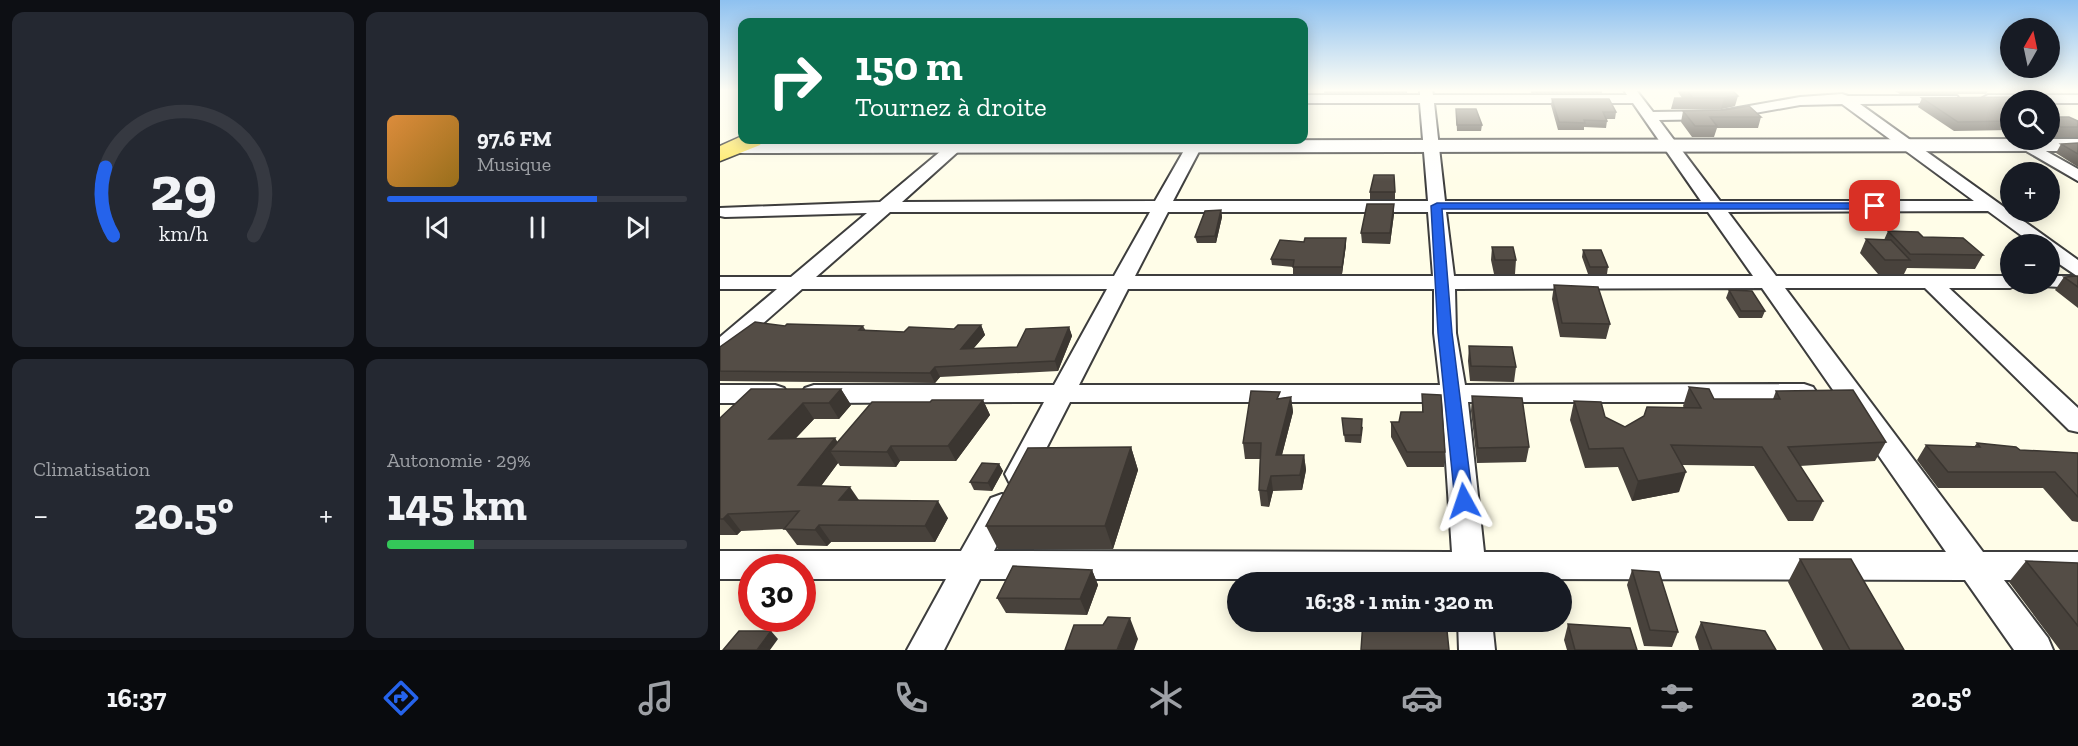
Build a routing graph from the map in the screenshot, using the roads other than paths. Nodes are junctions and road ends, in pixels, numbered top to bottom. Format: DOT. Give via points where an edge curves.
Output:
graph roads {
  1 [pos="1429,120"];
  2 [pos="1651,120"];
  3 [pos="1873,120"];
  4 [pos="903,144"];
  5 [pos="958,144"];
  6 [pos="1194,144"];
  7 [pos="1274,144"];
  8 [pos="1908,145"];
  9 [pos="2000,145"];
  10 [pos="2060,145"];
  11 [pos="2078,145"];
  12 [pos="1431,146"];
  13 [pos="1670,146"];
  14 [pos="736,147"];
  15 [pos="2034,150"];
  16 [pos="2078,176"];
  17 [pos="1162,206"];
  18 [pos="1437,206"];
  19 [pos="1714,206"];
  20 [pos="1990,206"];
  21 [pos="885,207"];
  22 [pos="725,212"];
  23 [pos="2031,234"];
  24 [pos="2060,256"];
  25 [pos="2078,270"];
  26 [pos="797,282"];
  27 [pos="1121,282"];
  28 [pos="1443,282"];
  29 [pos="1769,282"];
  30 [pos="1930,282"];
  31 [pos="2000,282"];
  32 [pos="2060,282"];
  33 [pos="2078,282"];
  34 [pos="720,283"];
  35 [pos="720,349"];
  36 [pos="1849,393"];
  37 [pos="720,394"];
  38 [pos="1061,394"];
  39 [pos="1454,394"];
  40 [pos="2078,423"];
  41 [pos="720,565"];
  42 [pos="970,565"];
  43 [pos="1974,566"];
  44 [pos="2078,566"];
  45 [pos="1359,572"];
  46 [pos="1470,572"];
  47 [pos="1572,572"];
  48 [pos="1476,632"];
  49 [pos="925,650"];
  50 [pos="1477,650"];
  51 [pos="2035,650"];
  1 -- 12 [label="street"];
  2 -- 13 [label="street"];
  3 -- 8 [label="street"];
  4 -- 14 [label="street"];
  5 -- 21 [label="street"];
  6 -- 17 [label="street"];
  7 -- 12 [label="street"];
  8 -- 9 [label="street"];
  8 -- 13 [label="street"];
  8 -- 20 [label="street"];
  10 -- 11 [label="street"];
  12 -- 13 [label="street"];
  12 -- 18 [label="street"];
  13 -- 19 [label="street"];
  15 -- 16 [label="street"];
  17 -- 18 [label="street"];
  17 -- 21 [label="street"];
  17 -- 27 [label="street"];
  18 -- 19 [label="street"];
  18 -- 28 [label="street"];
  19 -- 20 [label="street"];
  19 -- 29 [label="street"];
  20 -- 23 [label="street"];
  21 -- 22 [label="street"];
  21 -- 26 [label="street"];
  24 -- 25 [label="street"];
  26 -- 27 [label="street"];
  26 -- 34 [label="street"];
  26 -- 35 [label="street"];
  27 -- 28 [label="street"];
  27 -- 38 [label="street"];
  28 -- 29 [label="street"];
  28 -- 39 [label="street"];
  29 -- 30 [label="street"];
  29 -- 36 [label="street"];
  30 -- 31 [label="street"];
  30 -- 40 [label="street"];
  32 -- 33 [label="street"];
  36 -- 39 [label="street"];
  36 -- 43 [label="street"];
  37 -- 38 [label="street"];
  38 -- 39 [label="street"];
  38 -- 42 [label="street"];
  39 -- 46 [label="street"];
  41 -- 42 [label="street"];
  42 -- 45 [label="street"];
  42 -- 49 [label="street"];
  43 -- 44 [label="street"];
  43 -- 47 [label="street"];
  43 -- 51 [label="street"];
  48 -- 50 [label="street"];
}
